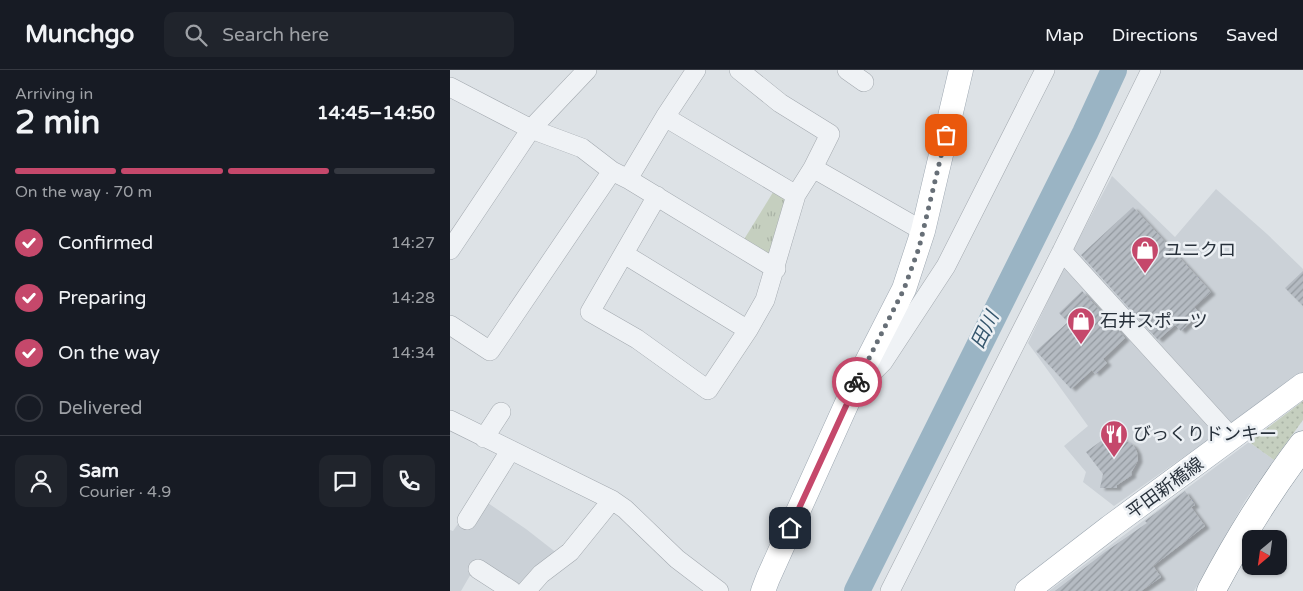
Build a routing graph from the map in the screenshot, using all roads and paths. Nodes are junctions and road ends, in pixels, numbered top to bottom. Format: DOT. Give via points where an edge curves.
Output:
graph roads {
  1 [pos="587,70"];
  2 [pos="696,70"];
  3 [pos="847,70"];
  4 [pos="961,70"];
  5 [pos="1044,70"];
  6 [pos="1151,70"];
  7 [pos="746,72"];
  8 [pos="864,82"];
  9 [pos="450,87"];
  10 [pos="665,117"];
  11 [pos="532,129"];
  12 [pos="813,168"];
  13 [pos="620,175"];
  14 [pos="796,195"];
  15 [pos="657,196"];
  16 [pos="923,230"];
  17 [pos="450,250"];
  18 [pos="1062,251"];
  19 [pos="624,254"];
  20 [pos="776,269"];
  21 [pos="450,325"];
  22 [pos="748,330"];
  23 [pos="856,383"];
  24 [pos="1303,385"];
  25 [pos="501,412"];
  26 [pos="450,420"];
  27 [pos="484,438"];
  28 [pos="1232,438"];
  29 [pos="1303,445"];
  30 [pos="510,451"];
  31 [pos="612,500"];
  32 [pos="467,511"];
  33 [pos="478,569"];
  34 [pos="716,590"];
  35 [pos="512,591"];
  36 [pos="526,591"];
  37 [pos="763,591"];
  38 [pos="890,591"];
  39 [pos="1027,591"];
  40 [pos="1211,591"];
  1 -- 11 [label="street"];
  2 -- 10 [label="street"];
  3 -- 8 [label="street"];
  4 -- 16 [label="main road"];
  5 -- 23 [label="street" via="946,266 883,362 868,377"];
  6 -- 18 [label="street"];
  7 -- 12 [label="street" via="780,103 830,134"];
  9 -- 11 [label="street"];
  10 -- 13 [label="street"];
  10 -- 14 [label="street"];
  11 -- 13 [label="street" via="582,148"];
  11 -- 17 [label="street"];
  12 -- 14 [label="street"];
  12 -- 16 [label="street"];
  13 -- 15 [label="street"];
  13 -- 21 [label="street" via="490,351"];
  14 -- 20 [label="street"];
  15 -- 19 [label="street"];
  15 -- 20 [label="street"];
  16 -- 23 [label="main road" via="904,289"];
  18 -- 28 [label="street"];
  18 -- 38 [label="street"];
  19 -- 22 [label="street"];
  19 -- 22 [label="street" via="590,312 637,339 708,390"];
  20 -- 22 [label="street" via="765,300"];
  23 -- 37 [label="main road"];
  24 -- 28 [label="main road, 平田新橋線"];
  25 -- 27 [label="street"];
  26 -- 27 [label="street"];
  27 -- 30 [label="street"];
  28 -- 39 [label="main road, 平田新橋線"];
  29 -- 40 [label="highway" via="1238,541"];
  30 -- 31 [label="street"];
  30 -- 32 [label="street"];
  31 -- 34 [label="street"];
  31 -- 36 [label="street" via="570,552 541,574"];
  33 -- 35 [label="street"];
}
